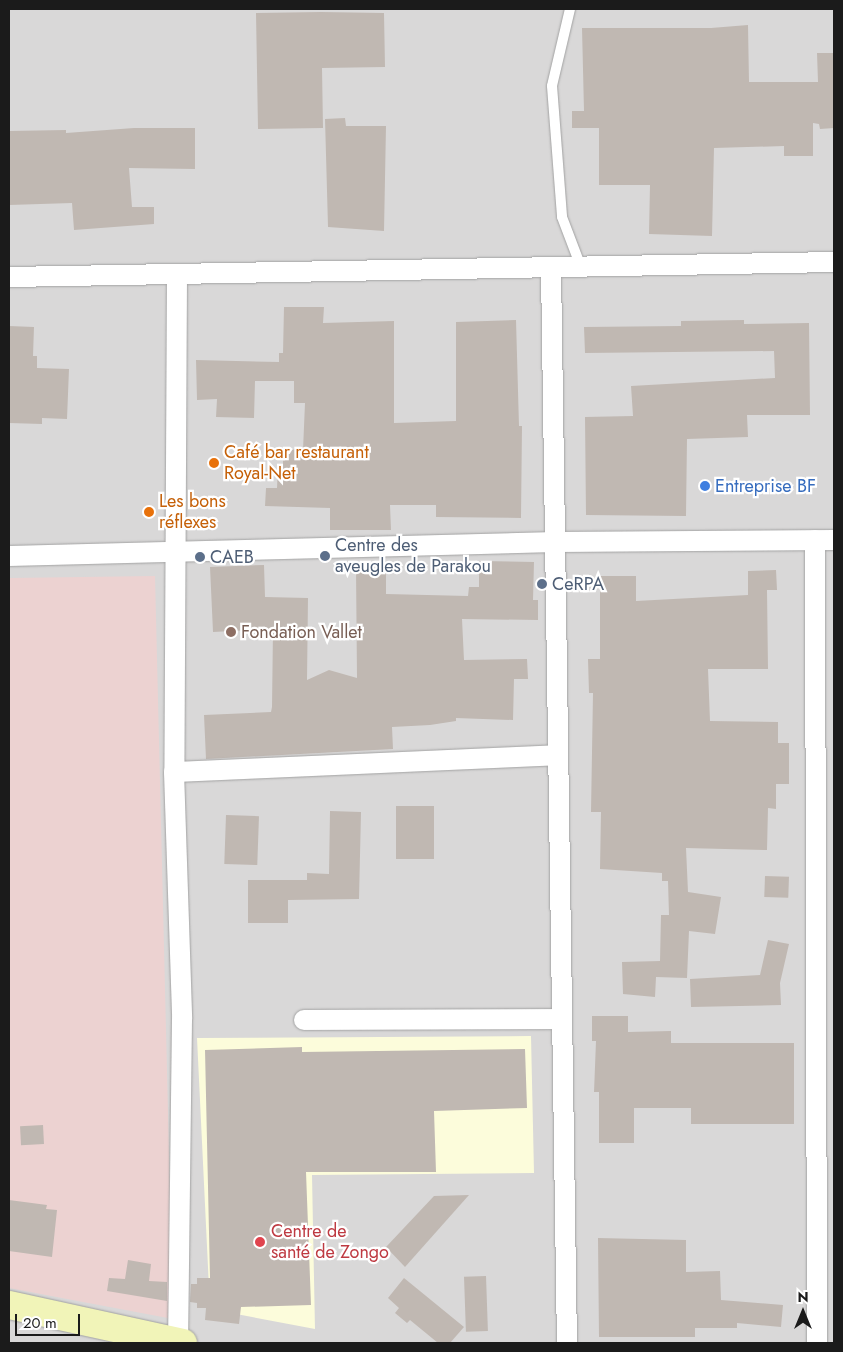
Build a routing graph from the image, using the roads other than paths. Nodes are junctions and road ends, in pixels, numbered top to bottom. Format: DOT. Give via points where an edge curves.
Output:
graph roads {
  1 [pos="570,9"];
  2 [pos="834,262"];
  3 [pos="581,267"];
  4 [pos="552,268"];
  5 [pos="177,274"];
  6 [pos="9,277"];
  7 [pos="824,540"];
  8 [pos="556,542"];
  9 [pos="174,550"];
  10 [pos="9,556"];
  11 [pos="558,755"];
  12 [pos="174,772"];
  13 [pos="562,1019"];
  14 [pos="304,1020"];
  15 [pos="9,1305"];
  16 [pos="181,1343"];
  17 [pos="567,1343"];
  18 [pos="817,1343"];
  1 -- 3 [label="lane" via="552,86 562,217"];
  2 -- 3 [label="street"];
  3 -- 4 [label="street"];
  4 -- 5 [label="street"];
  4 -- 8 [label="street"];
  5 -- 6 [label="street"];
  5 -- 9 [label="street"];
  7 -- 8 [label="street"];
  7 -- 18 [label="street"];
  8 -- 9 [label="street"];
  8 -- 11 [label="street"];
  9 -- 10 [label="street"];
  9 -- 12 [label="street"];
  11 -- 12 [label="street"];
  11 -- 13 [label="street"];
  12 -- 16 [label="street" via="182,1019"];
  13 -- 14 [label="street"];
  13 -- 17 [label="street"];
  15 -- 16 [label="street"];
}
